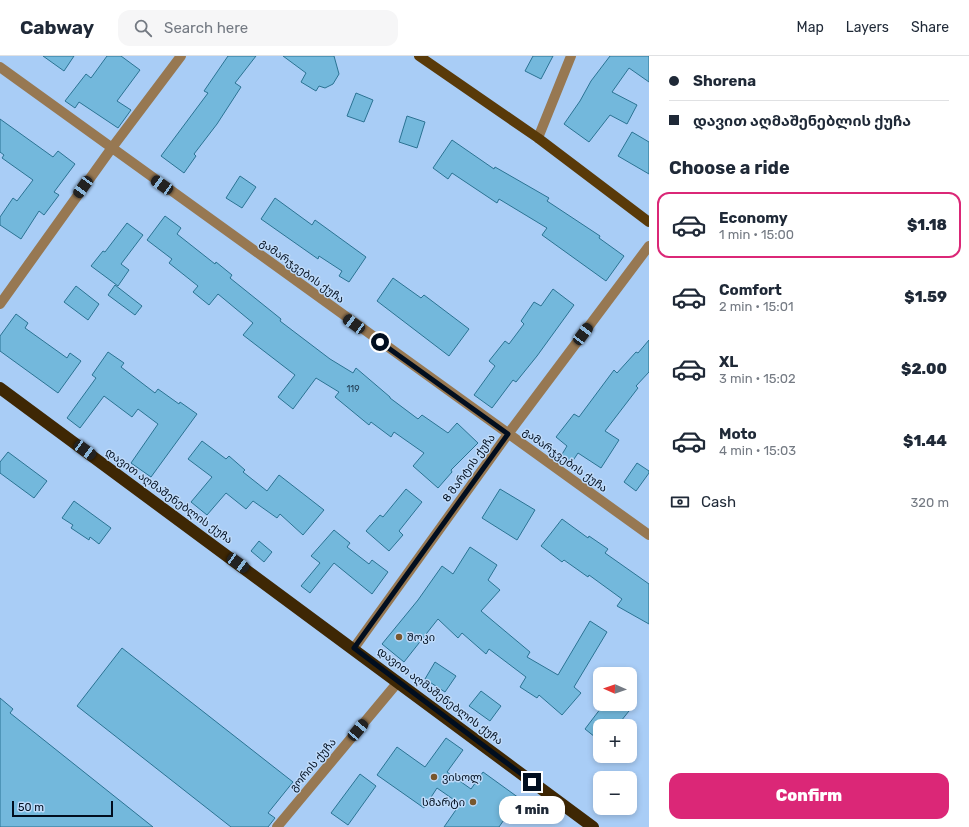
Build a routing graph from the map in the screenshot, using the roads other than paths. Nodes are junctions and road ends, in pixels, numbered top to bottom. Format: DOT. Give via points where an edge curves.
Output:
graph roads {
  1 [pos="180,56"];
  2 [pos="419,56"];
  3 [pos="571,56"];
  4 [pos="0,67"];
  5 [pos="538,138"];
  6 [pos="111,148"];
  7 [pos="649,222"];
  8 [pos="649,246"];
  9 [pos="0,304"];
  10 [pos="0,388"];
  11 [pos="508,434"];
  12 [pos="649,535"];
  13 [pos="354,648"];
  14 [pos="398,682"];
  15 [pos="277,827"];
  16 [pos="593,827"];
  1 -- 6 [label="street"];
  2 -- 5 [label="main road"];
  3 -- 5 [label="street"];
  4 -- 6 [label="street, გამარჯვების ქუჩა"];
  5 -- 7 [label="main road"];
  6 -- 9 [label="street"];
  6 -- 11 [label="street, გამარჯვების ქუჩა"];
  8 -- 11 [label="street, 8 მარტის ქუჩა"];
  10 -- 13 [label="highway, დავით აღმაშენებლის ქუჩა"];
  11 -- 12 [label="street, გამარჯვების ქუჩა"];
  11 -- 13 [label="street, 8 მარტის ქუჩა"];
  13 -- 14 [label="highway, დავით აღმაშენებლის ქუჩა"];
  14 -- 15 [label="street, გორის ქუჩა"];
  14 -- 16 [label="highway, დავით აღმაშენებლის ქუჩა"];
}
